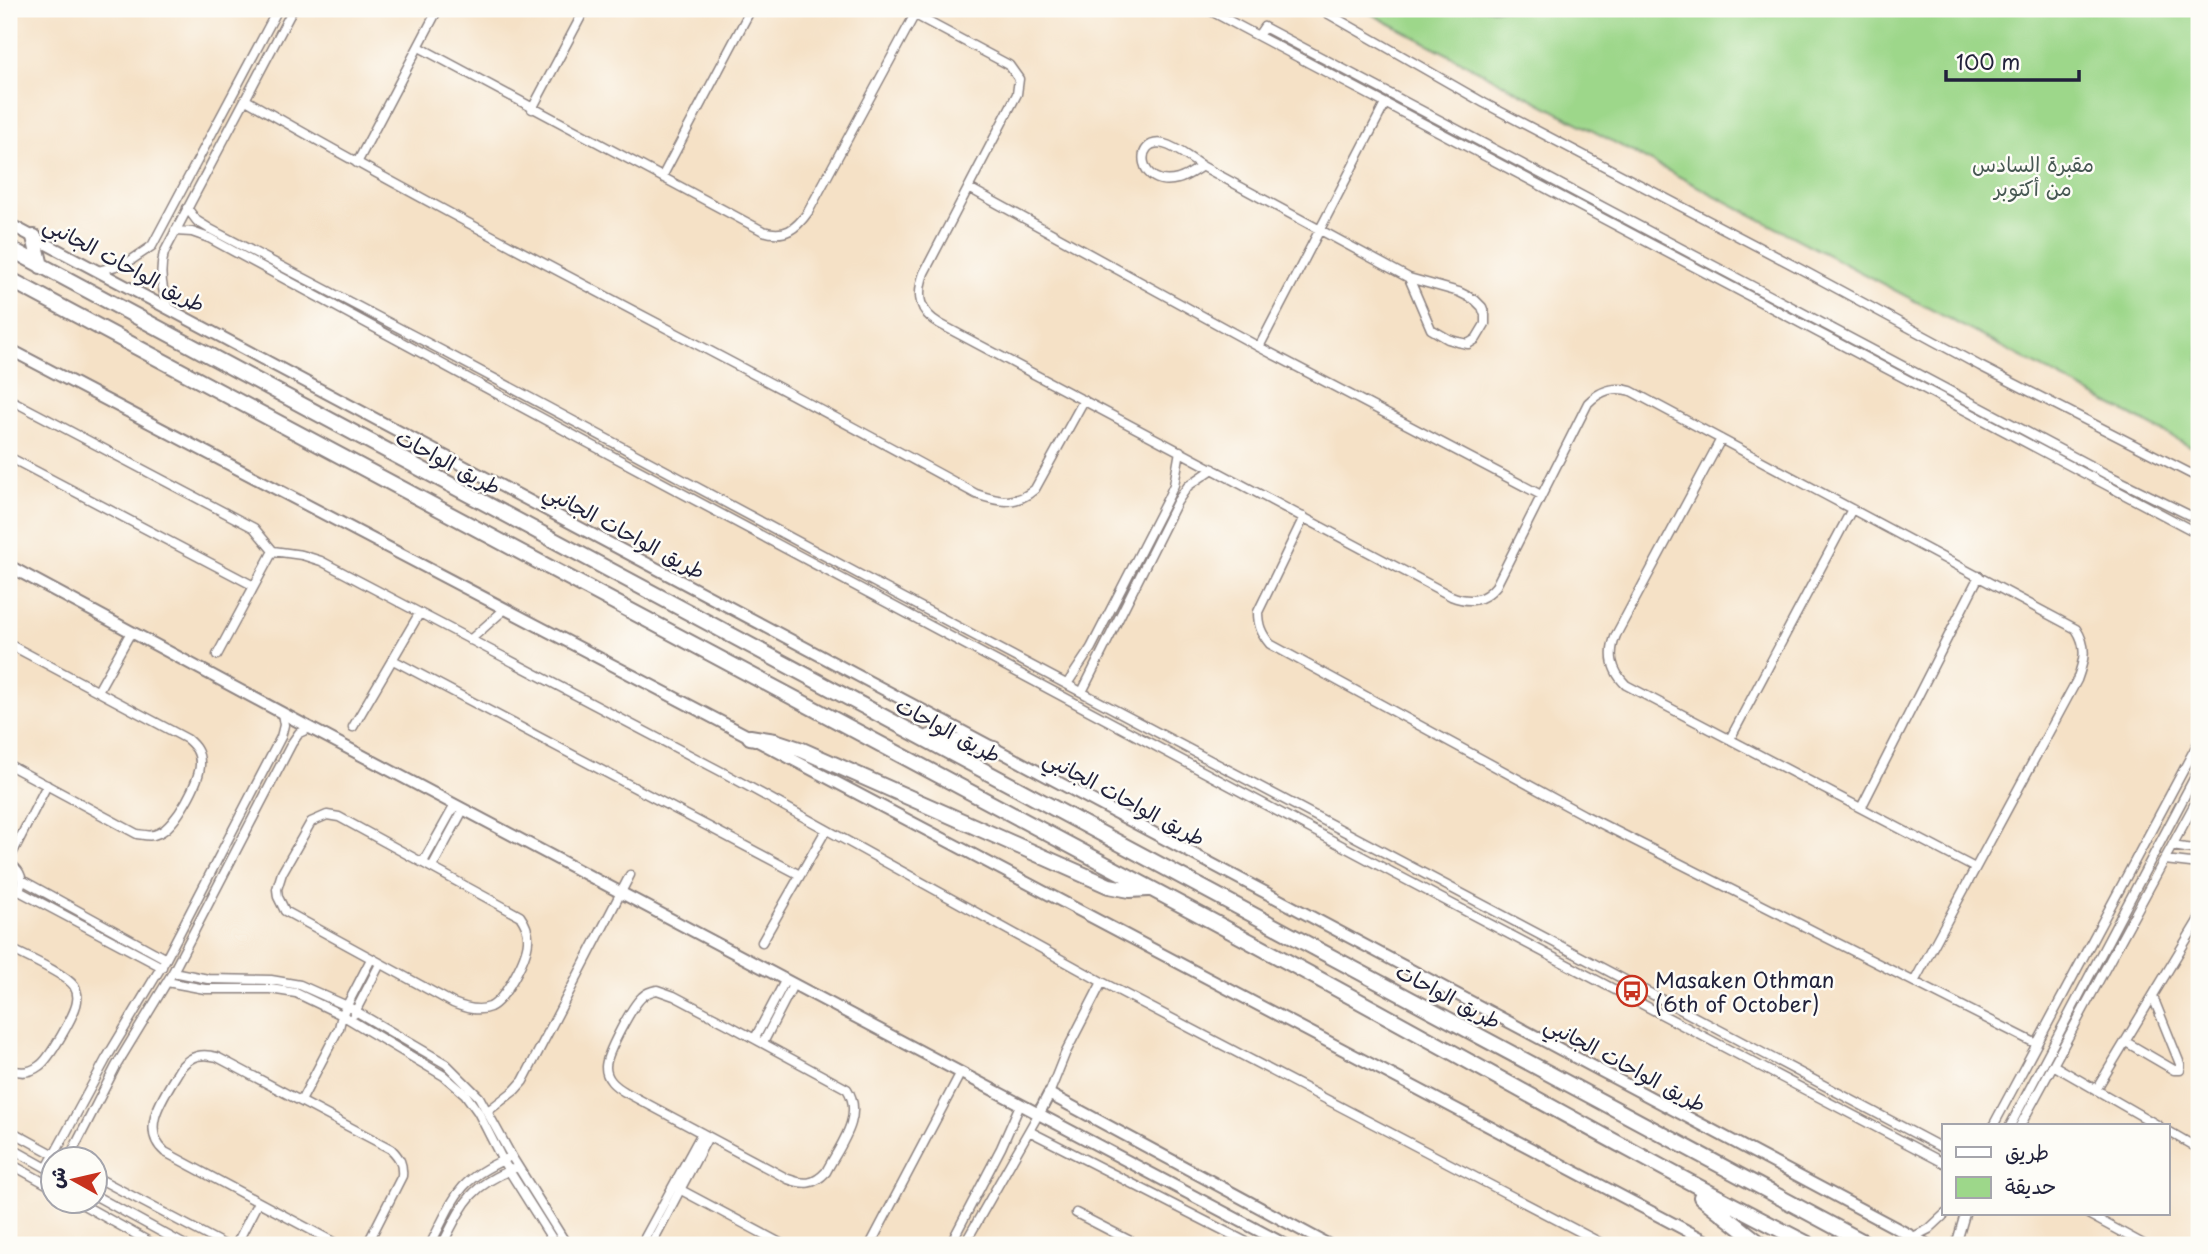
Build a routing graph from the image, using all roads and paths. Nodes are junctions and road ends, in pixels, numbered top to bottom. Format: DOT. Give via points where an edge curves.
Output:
graph roads {
  1 [pos="278,9"];
  2 [pos="293,9"];
  3 [pos="438,9"];
  4 [pos="585,9"];
  5 [pos="751,9"];
  6 [pos="904,9"];
  7 [pos="1207,9"];
  8 [pos="1320,9"];
  9 [pos="915,15"];
  10 [pos="1258,36"];
  11 [pos="260,44"];
  12 [pos="419,47"];
  13 [pos="272,50"];
  14 [pos="246,100"];
  15 [pos="1385,104"];
  16 [pos="532,108"];
  17 [pos="198,160"];
  18 [pos="356,163"];
  19 [pos="209,166"];
  20 [pos="1202,166"];
  21 [pos="662,177"];
  22 [pos="1564,186"];
  23 [pos="969,188"];
  24 [pos="1559,196"];
  25 [pos="187,208"];
  26 [pos="9,224"];
  27 [pos="175,231"];
  28 [pos="1320,231"];
  29 [pos="34,237"];
  30 [pos="152,246"];
  31 [pos="9,248"];
  32 [pos="164,253"];
  33 [pos="41,266"];
  34 [pos="98,271"];
  35 [pos="1409,278"];
  36 [pos="9,279"];
  37 [pos="335,295"];
  38 [pos="330,304"];
  39 [pos="169,308"];
  40 [pos="1259,347"];
  41 [pos="9,349"];
  42 [pos="9,399"];
  43 [pos="1084,400"];
  44 [pos="594,432"];
  45 [pos="1721,439"];
  46 [pos="588,443"];
  47 [pos="1180,451"];
  48 [pos="9,457"];
  49 [pos="1213,469"];
  50 [pos="2108,475"];
  51 [pos="2199,478"];
  52 [pos="2103,484"];
  53 [pos="1541,495"];
  54 [pos="1852,509"];
  55 [pos="1304,517"];
  56 [pos="2199,520"];
  57 [pos="2199,534"];
  58 [pos="273,551"];
  59 [pos="9,566"];
  60 [pos="1979,576"];
  61 [pos="254,586"];
  62 [pos="505,609"];
  63 [pos="419,614"];
  64 [pos="131,632"];
  65 [pos="470,640"];
  66 [pos="9,644"];
  67 [pos="217,655"];
  68 [pos="393,660"];
  69 [pos="1068,684"];
  70 [pos="98,691"];
  71 [pos="1082,692"];
  72 [pos="282,713"];
  73 [pos="353,727"];
  74 [pos="310,728"];
  75 [pos="913,734"];
  76 [pos="750,737"];
  77 [pos="1730,739"];
  78 [pos="2199,741"];
  79 [pos="994,749"];
  80 [pos="9,765"];
  81 [pos="2199,769"];
  82 [pos="1235,773"];
  83 [pos="1229,784"];
  84 [pos="47,785"];
  85 [pos="2199,796"];
  86 [pos="459,808"];
  87 [pos="1861,808"];
  88 [pos="826,830"];
  89 [pos="2172,846"];
  90 [pos="2199,850"];
  91 [pos="2165,860"];
  92 [pos="9,862"];
  93 [pos="1403,862"];
  94 [pos="427,864"];
  95 [pos="2199,864"];
  96 [pos="1975,868"];
  97 [pos="1395,874"];
  98 [pos="630,875"];
  99 [pos="800,875"];
  100 [pos="22,880"];
  101 [pos="1151,889"];
  102 [pos="13,891"];
  103 [pos="620,893"];
  104 [pos="2199,919"];
  105 [pos="184,925"];
  106 [pos="194,931"];
  107 [pos="762,942"];
  108 [pos="9,948"];
  109 [pos="371,958"];
  110 [pos="166,959"];
  111 [pos="380,964"];
  112 [pos="162,967"];
  113 [pos="173,972"];
  114 [pos="2072,978"];
  115 [pos="167,982"];
  116 [pos="1102,982"];
  117 [pos="1914,982"];
  118 [pos="789,983"];
  119 [pos="2084,984"];
  120 [pos="2152,997"];
  121 [pos="141,1002"];
  122 [pos="347,1006"];
  123 [pos="150,1009"];
  124 [pos="356,1011"];
  125 [pos="342,1015"];
  126 [pos="351,1020"];
  127 [pos="1458,1023"];
  128 [pos="339,1028"];
  129 [pos="759,1041"];
  130 [pos="2126,1042"];
  131 [pos="2037,1044"];
  132 [pos="1446,1048"];
  133 [pos="2053,1065"];
  134 [pos="9,1069"];
  135 [pos="1790,1069"];
  136 [pos="960,1074"];
  137 [pos="1784,1079"];
  138 [pos="2096,1090"];
  139 [pos="1049,1094"];
  140 [pos="301,1101"];
  141 [pos="1020,1105"];
  142 [pos="488,1111"];
  143 [pos="1038,1115"];
  144 [pos="1994,1124"];
  145 [pos="2011,1124"];
  146 [pos="2021,1124"];
  147 [pos="2156,1124"];
  148 [pos="9,1130"];
  149 [pos="1029,1130"];
  150 [pos="2170,1132"];
  151 [pos="705,1135"];
  152 [pos="39,1146"];
  153 [pos="67,1146"];
  154 [pos="69,1146"];
  155 [pos="9,1147"];
  156 [pos="1942,1148"];
  157 [pos="2199,1149"];
  158 [pos="508,1159"];
  159 [pos="1942,1162"];
  160 [pos="9,1163"];
  161 [pos="38,1163"];
  162 [pos="518,1167"];
  163 [pos="509,1170"];
  164 [pos="1675,1176"];
  165 [pos="38,1180"];
  166 [pos="108,1183"];
  167 [pos="681,1190"];
  168 [pos="454,1198"];
  169 [pos="258,1202"];
  170 [pos="108,1203"];
  171 [pos="464,1203"];
  172 [pos="1076,1213"];
  173 [pos="103,1216"];
  174 [pos="1943,1216"];
  175 [pos="1962,1216"];
  176 [pos="2092,1216"];
  177 [pos="766,1236"];
  178 [pos="1913,1237"];
  179 [pos="651,1240"];
  180 [pos="1121,1241"];
  181 [pos="1601,1244"];
  182 [pos="156,1245"];
  183 [pos="185,1245"];
  184 [pos="225,1245"];
  185 [pos="236,1245"];
  186 [pos="339,1245"];
  187 [pos="359,1245"];
  188 [pos="430,1245"];
  189 [pos="442,1245"];
  190 [pos="555,1245"];
  191 [pos="567,1245"];
  192 [pos="641,1245"];
  193 [pos="761,1245"];
  194 [pos="784,1245"];
  195 [pos="870,1245"];
  196 [pos="950,1245"];
  197 [pos="964,1245"];
  198 [pos="1138,1245"];
  199 [pos="1252,1245"];
  200 [pos="1286,1245"];
  201 [pos="1329,1245"];
  202 [pos="1714,1245"];
  203 [pos="1762,1245"];
  204 [pos="1810,1245"];
  205 [pos="1869,1245"];
  206 [pos="1928,1245"];
  207 [pos="1956,1245"];
  208 [pos="2145,1245"];
  1 -- 11 [label="street"];
  2 -- 13 [label="street"];
  3 -- 12 [label="street"];
  4 -- 16 [label="street"];
  5 -- 21 [label="street"];
  6 -- 9 [label="street"];
  7 -- 10 [label="street"];
  8 -- 51 [label="street" via="1484,103"];
  9 -- 21 [label="street" via="797,228 779,235 763,231"];
  9 -- 23 [label="street" via="1018,74 1017,94"];
  10 -- 15 [label="street"];
  10 -- 22 [label="street" via="1264,27"];
  11 -- 13 [label="street"];
  11 -- 17 [label="street"];
  12 -- 16 [label="street"];
  12 -- 18 [label="street"];
  13 -- 14 [label="street"];
  14 -- 18 [label="street"];
  14 -- 19 [label="street"];
  15 -- 24 [label="street"];
  15 -- 28 [label="street"];
  16 -- 21 [label="street"];
  17 -- 19 [label="street"];
  17 -- 30 [label="street"];
  18 -- 43 [label="street" via="995,501 1014,502 1035,489"];
  19 -- 25 [label="street"];
  20 -- 20 [label="street" via="1182,178 1166,180 1146,171 1143,160 1151,146 1163,144"];
  20 -- 28 [label="street"];
  22 -- 24 [label="street"];
  22 -- 50 [label="street"];
  23 -- 40 [label="street"];
  23 -- 43 [label="street" via="923,273 921,306 932,320"];
  24 -- 52 [label="street"];
  25 -- 27 [label="street"];
  25 -- 37 [label="street" via="204,226"];
  26 -- 29 [label="street, طريق الواحات الجانبي"];
  27 -- 32 [label="street"];
  27 -- 38 [label="street" via="209,238"];
  28 -- 35 [label="street"];
  28 -- 40 [label="street"];
  29 -- 33 [label="highway"];
  29 -- 34 [label="street, طريق الواحات الجانبي"];
  30 -- 32 [label="street"];
  30 -- 34 [label="street" via="127,263"];
  31 -- 33 [label="highway, طريق الواحات"];
  32 -- 39 [label="street" via="161,285"];
  33 -- 75 [label="highway, طريق الواحات"];
  34 -- 39 [label="street, طريق الواحات الجانبي"];
  35 -- 35 [label="street" via="1431,328 1458,342 1468,344 1476,339 1485,315 1475,300"];
  36 -- 101 [label="highway"];
  37 -- 38 [label="street"];
  37 -- 44 [label="street"];
  38 -- 46 [label="street"];
  39 -- 79 [label="street, طريق الواحات الجانبي"];
  40 -- 53 [label="street"];
  41 -- 62 [label="street"];
  42 -- 58 [label="street" via="254,528"];
  43 -- 47 [label="street"];
  44 -- 46 [label="street"];
  44 -- 69 [label="street"];
  45 -- 53 [label="street" via="1631,391 1611,388 1588,402"];
  45 -- 54 [label="street"];
  45 -- 77 [label="street" via="1611,652 1616,673 1626,685"];
  46 -- 83 [label="street"];
  47 -- 49 [label="street"];
  47 -- 69 [label="street" via="1168,498"];
  48 -- 61 [label="street"];
  49 -- 55 [label="street"];
  49 -- 71 [label="street" via="1188,486 1177,502"];
  50 -- 52 [label="street"];
  50 -- 56 [label="street"];
  52 -- 57 [label="street"];
  53 -- 55 [label="street" via="1496,586 1482,598 1469,601 1451,596"];
  54 -- 60 [label="street"];
  54 -- 77 [label="street"];
  55 -- 117 [label="street" via="1258,612 1258,624 1270,644 1591,818"];
  58 -- 61 [label="street"];
  58 -- 63 [label="street" via="321,561"];
  59 -- 64 [label="street"];
  60 -- 87 [label="street"];
  60 -- 96 [label="street" via="2077,629 2085,656 2074,686"];
  61 -- 67 [label="street"];
  62 -- 65 [label="street"];
  62 -- 76 [label="street"];
  63 -- 65 [label="street"];
  63 -- 68 [label="street"];
  64 -- 70 [label="street"];
  64 -- 72 [label="street"];
  65 -- 88 [label="street"];
  66 -- 70 [label="street"];
  68 -- 73 [label="street"];
  68 -- 99 [label="street"];
  69 -- 71 [label="street"];
  70 -- 84 [label="street" via="193,744 200,768 190,792 167,829 146,836"];
  71 -- 82 [label="street"];
  72 -- 74 [label="street"];
  72 -- 105 [label="street" via="281,737"];
  74 -- 86 [label="street"];
  74 -- 106 [label="street" via="292,743"];
  75 -- 79 [label="highway"];
  75 -- 127 [label="highway, طريق الواحات"];
  76 -- 101 [label="highway" via="802,750 1100,882 1129,890"];
  76 -- 202 [label="street"];
  77 -- 87 [label="street"];
  78 -- 114 [label="street"];
  79 -- 178 [label="street, طريق الواحات الجانبي"];
  80 -- 84 [label="street"];
  81 -- 119 [label="street"];
  82 -- 83 [label="street"];
  82 -- 93 [label="street"];
  83 -- 97 [label="street"];
  84 -- 92 [label="street"];
  85 -- 89 [label="street"];
  86 -- 94 [label="street"];
  86 -- 103 [label="street"];
  87 -- 96 [label="street"];
  88 -- 99 [label="street"];
  88 -- 116 [label="street"];
  89 -- 90 [label="street"];
  89 -- 91 [label="street"];
  91 -- 95 [label="street"];
  91 -- 133 [label="street"];
  92 -- 100 [label="street"];
  93 -- 97 [label="street"];
  93 -- 135 [label="street"];
  94 -- 109 [label="street" via="335,816 318,817 301,836 278,881 281,905 292,917"];
  94 -- 111 [label="street" via="516,913 524,921 527,949 506,992 488,1008 469,1009 453,1003"];
  96 -- 117 [label="street"];
  97 -- 137 [label="street"];
  98 -- 103 [label="street"];
  99 -- 107 [label="street"];
  100 -- 102 [label="street"];
  100 -- 110 [label="street"];
  101 -- 132 [label="highway"];
  102 -- 112 [label="street"];
  103 -- 118 [label="street"];
  103 -- 142 [label="street" via="523,1081"];
  104 -- 120 [label="street"];
  105 -- 106 [label="street"];
  105 -- 110 [label="street"];
  106 -- 113 [label="street"];
  108 -- 134 [label="street" via="68,979 78,998 43,1063 30,1071"];
  109 -- 111 [label="street"];
  109 -- 122 [label="street"];
  110 -- 112 [label="street"];
  111 -- 124 [label="street"];
  112 -- 121 [label="street"];
  113 -- 115 [label="street"];
  113 -- 122 [label="street" via="208,979 286,982"];
  114 -- 119 [label="street"];
  114 -- 131 [label="street"];
  115 -- 123 [label="street"];
  115 -- 125 [label="street" via="205,989 283,990"];
  116 -- 139 [label="street"];
  116 -- 181 [label="street"];
  117 -- 131 [label="street"];
  118 -- 129 [label="street"];
  118 -- 136 [label="street"];
  119 -- 145 [label="street"];
  120 -- 130 [label="street"];
  120 -- 130 [label="street" via="2180,1070"];
  121 -- 123 [label="street"];
  121 -- 153 [label="street" via="106,1059"];
  122 -- 124 [label="street"];
  122 -- 125 [label="street"];
  123 -- 154 [label="street"];
  124 -- 126 [label="street"];
  124 -- 142 [label="street" via="446,1064"];
  125 -- 126 [label="street"];
  125 -- 128 [label="street"];
  126 -- 128 [label="street"];
  126 -- 158 [label="street" via="454,1084"];
  127 -- 132 [label="highway" via="1458,1036"];
  127 -- 205 [label="highway, طريق الواحات"];
  128 -- 140 [label="street"];
  129 -- 151 [label="street" via="838,1083 853,1098 853,1119 826,1172 820,1179 801,1184"];
  129 -- 151 [label="street" via="666,992 649,992 636,1004 608,1058 609,1079"];
  130 -- 138 [label="street"];
  131 -- 144 [label="street"];
  132 -- 164 [label="highway"];
  133 -- 138 [label="street"];
  133 -- 146 [label="street"];
  135 -- 137 [label="street"];
  135 -- 156 [label="street"];
  136 -- 141 [label="street"];
  136 -- 195 [label="street"];
  137 -- 159 [label="street"];
  138 -- 147 [label="street"];
  139 -- 143 [label="street"];
  139 -- 201 [label="street"];
  140 -- 169 [label="street" via="205,1054 181,1067 155,1118 153,1137 165,1152"];
  140 -- 187 [label="street" via="399,1156 402,1176 370,1239"];
  141 -- 143 [label="street"];
  141 -- 196 [label="street"];
  142 -- 158 [label="street"];
  143 -- 149 [label="street"];
  143 -- 200 [label="street"];
  148 -- 152 [label="street"];
  149 -- 197 [label="street"];
  149 -- 199 [label="street"];
  150 -- 157 [label="street"];
  151 -- 167 [label="street"];
  151 -- 179 [label="street"];
  155 -- 161 [label="street"];
  158 -- 162 [label="street"];
  158 -- 163 [label="street"];
  158 -- 168 [label="street" via="470,1178"];
  160 -- 165 [label="street"];
  162 -- 163 [label="street"];
  162 -- 191 [label="street"];
  163 -- 171 [label="street" via="481,1185"];
  163 -- 190 [label="street"];
  164 -- 203 [label="highway"];
  164 -- 204 [label="highway"];
  166 -- 184 [label="street"];
  167 -- 177 [label="street"];
  167 -- 179 [label="street"];
  168 -- 171 [label="street"];
  168 -- 188 [label="street"];
  169 -- 185 [label="street"];
  169 -- 186 [label="street"];
  170 -- 183 [label="street"];
  171 -- 189 [label="street"];
  172 -- 180 [label="street"];
  173 -- 182 [label="street"];
  174 -- 178 [label="street"];
  175 -- 207 [label="street"];
  176 -- 208 [label="street"];
  177 -- 193 [label="street"];
  177 -- 194 [label="street"];
  178 -- 206 [label="street, طريق الواحات الجانبي"];
  179 -- 192 [label="street"];
  180 -- 198 [label="street"];
}
